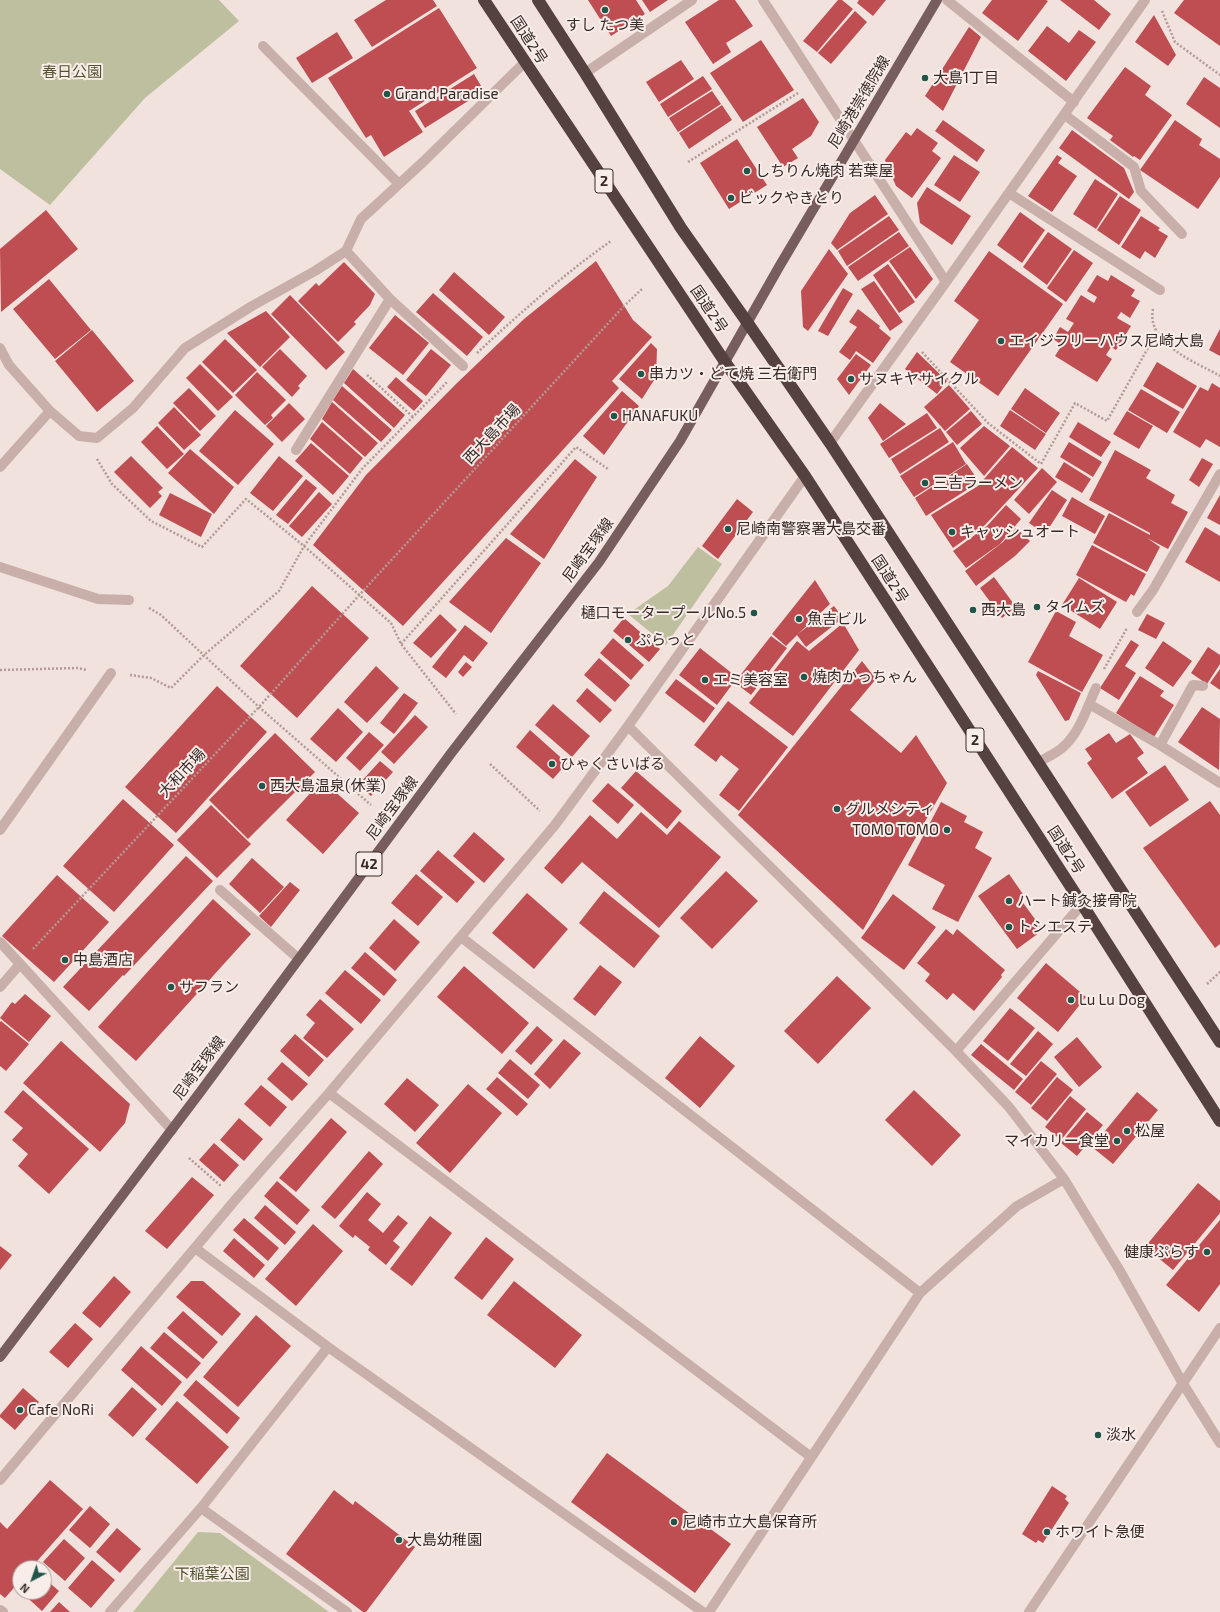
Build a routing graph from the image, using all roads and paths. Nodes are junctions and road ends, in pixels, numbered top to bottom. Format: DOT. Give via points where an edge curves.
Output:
graph roads {
  1 [pos="484,0"];
  2 [pos="538,0"];
  3 [pos="692,0"];
  4 [pos="763,0"];
  5 [pos="937,0"];
  6 [pos="947,0"];
  7 [pos="1145,0"];
  8 [pos="1161,7"];
  9 [pos="263,46"];
  10 [pos="524,62"];
  11 [pos="585,73"];
  12 [pos="1220,75"];
  13 [pos="816,81"];
  14 [pos="1074,102"];
  15 [pos="1064,115"];
  16 [pos="854,140"];
  17 [pos="688,162"];
  18 [pos="399,184"];
  19 [pos="1009,193"];
  20 [pos="1182,234"];
  21 [pos="612,241"];
  22 [pos="346,251"];
  23 [pos="946,282"];
  24 [pos="643,288"];
  25 [pos="1160,290"];
  26 [pos="390,299"];
  27 [pos="748,322"];
  28 [pos="907,336"];
  29 [pos="1160,338"];
  30 [pos="0,348"];
  31 [pos="352,361"];
  32 [pos="725,362"];
  33 [pos="463,366"];
  34 [pos="1220,376"];
  35 [pos="50,411"];
  36 [pos="413,417"];
  37 [pos="79,436"];
  38 [pos="830,443"];
  39 [pos="296,450"];
  40 [pos="0,467"];
  41 [pos="608,469"];
  42 [pos="1220,474"];
  43 [pos="805,476"];
  44 [pos="304,546"];
  45 [pos="0,567"];
  46 [pos="359,595"];
  47 [pos="129,600"];
  48 [pos="1137,612"];
  49 [pos="401,644"];
  50 [pos="204,655"];
  51 [pos="0,670"];
  52 [pos="110,673"];
  53 [pos="1203,686"];
  54 [pos="1096,688"];
  55 [pos="1089,704"];
  56 [pos="258,707"];
  57 [pos="628,726"];
  58 [pos="469,730"];
  59 [pos="1160,745"];
  60 [pos="1038,763"];
  61 [pos="490,764"];
  62 [pos="1220,783"];
  63 [pos="371,805"];
  64 [pos="555,825"];
  65 [pos="0,830"];
  66 [pos="220,890"];
  67 [pos="1082,904"];
  68 [pos="460,937"];
  69 [pos="0,942"];
  70 [pos="299,959"];
  71 [pos="20,964"];
  72 [pos="0,987"];
  73 [pos="1219,1037"];
  74 [pos="956,1051"];
  75 [pos="329,1093"];
  76 [pos="1220,1121"];
  77 [pos="172,1130"];
  78 [pos="189,1158"];
  79 [pos="1064,1179"];
  80 [pos="236,1199"];
  81 [pos="195,1248"];
  82 [pos="920,1293"];
  83 [pos="1220,1328"];
  84 [pos="328,1347"];
  85 [pos="0,1357"];
  86 [pos="1182,1382"];
  87 [pos="1220,1443"];
  88 [pos="811,1457"];
  89 [pos="0,1480"];
  90 [pos="201,1508"];
  91 [pos="0,1610"];
  92 [pos="3,1612"];
  93 [pos="110,1612"];
  94 [pos="347,1612"];
  95 [pos="703,1612"];
  96 [pos="709,1612"];
  97 [pos="1029,1612"];
  1 -- 10 [label="highway, 国道2号 / 2"];
  2 -- 11 [label="highway, 国道2号"];
  3 -- 11 [label="street"];
  4 -- 13 [label="street"];
  5 -- 16 [label="main road, 尼崎港崇徳院線"];
  6 -- 14 [label="street"];
  7 -- 14 [label="street"];
  8 -- 12 [label="path" via="1175,42"];
  9 -- 18 [label="street"];
  10 -- 18 [label="street"];
  10 -- 32 [label="highway, 国道2号 / 2"];
  11 -- 27 [label="highway, 国道2号" via="681,228"];
  13 -- 16 [label="street"];
  13 -- 17 [label="path"];
  14 -- 15 [label="street"];
  15 -- 19 [label="street"];
  15 -- 20 [label="street" via="1134,167 1141,191"];
  16 -- 23 [label="street"];
  16 -- 27 [label="main road, 尼崎港崇徳院線"];
  18 -- 22 [label="street" via="362,219"];
  19 -- 23 [label="street"];
  19 -- 25 [label="street"];
  21 -- 33 [label="path" via="592,254 519,314"];
  22 -- 26 [label="street"];
  22 -- 37 [label="street" via="185,348 133,408 97,438"];
  23 -- 28 [label="street"];
  24 -- 46 [label="path, 西大島市場"];
  25 -- 29 [label="path" via="1152,312"];
  26 -- 31 [label="street"];
  26 -- 33 [label="street"];
  27 -- 32 [label="main road, 尼崎宝塚線 / 42"];
  27 -- 38 [label="highway, 国道2号"];
  28 -- 29 [label="path" via="988,423 1041,464 1075,403 1107,421 1148,348"];
  28 -- 38 [label="street"];
  29 -- 34 [label="path" via="1173,349"];
  30 -- 35 [label="street" via="9,365"];
  31 -- 36 [label="path"];
  31 -- 39 [label="street"];
  32 -- 43 [label="highway, 国道2号 / 2"];
  32 -- 58 [label="main road, 尼崎宝塚線 / 42" via="680,441 600,562"];
  33 -- 36 [label="path"];
  35 -- 37 [label="street"];
  35 -- 40 [label="street"];
  36 -- 44 [label="path" via="362,469"];
  37 -- 44 [label="path" via="90,448 112,484 151,522 202,547 246,498"];
  38 -- 60 [label="highway, 国道2号"];
  41 -- 49 [label="path" via="576,447"];
  42 -- 48 [label="street" via="1153,590"];
  43 -- 57 [label="street"];
  43 -- 67 [label="highway, 国道2号 / 2"];
  44 -- 46 [label="path"];
  44 -- 50 [label="path" via="279,591"];
  45 -- 47 [label="street" via="98,599"];
  46 -- 49 [label="path" via="391,623"];
  46 -- 56 [label="path, 大和市場"];
  47 -- 50 [label="path" via="134,599 161,615"];
  48 -- 54 [label="path" via="1105,666"];
  49 -- 58 [label="path"];
  50 -- 52 [label="path" via="171,688 152,678"];
  50 -- 56 [label="path"];
  51 -- 52 [label="path" via="77,668"];
  52 -- 65 [label="street"];
  53 -- 59 [label="street" via="1194,685"];
  54 -- 55 [label="street"];
  55 -- 59 [label="street"];
  55 -- 60 [label="street" via="1070,741 1061,750"];
  56 -- 63 [label="path"];
  56 -- 71 [label="path, 大和市場"];
  57 -- 64 [label="street"];
  57 -- 74 [label="street"];
  58 -- 70 [label="main road, 尼崎宝塚線 / 42"];
  59 -- 62 [label="street"];
  60 -- 73 [label="highway, 国道2号"];
  61 -- 64 [label="path"];
  64 -- 68 [label="street"];
  66 -- 70 [label="street"];
  67 -- 74 [label="street"];
  67 -- 76 [label="highway, 国道2号 / 2"];
  68 -- 75 [label="street"];
  68 -- 82 [label="street"];
  69 -- 71 [label="street"];
  70 -- 77 [label="main road, 尼崎宝塚線 / 42"];
  71 -- 72 [label="street"];
  71 -- 77 [label="street"];
  74 -- 79 [label="street" via="1009,1107"];
  75 -- 80 [label="street"];
  75 -- 88 [label="street"];
  77 -- 85 [label="main road, 尼崎宝塚線 / 42"];
  78 -- 80 [label="path"];
  79 -- 82 [label="street" via="1017,1206"];
  79 -- 86 [label="street" via="1120,1271"];
  80 -- 81 [label="street"];
  81 -- 84 [label="street"];
  81 -- 89 [label="street"];
  82 -- 88 [label="street"];
  83 -- 86 [label="street"];
  84 -- 90 [label="street"];
  84 -- 95 [label="street"];
  86 -- 87 [label="street"];
  86 -- 97 [label="street"];
  88 -- 96 [label="street"];
  90 -- 93 [label="street"];
  90 -- 94 [label="street"];
  91 -- 92 [label="street"];
}
